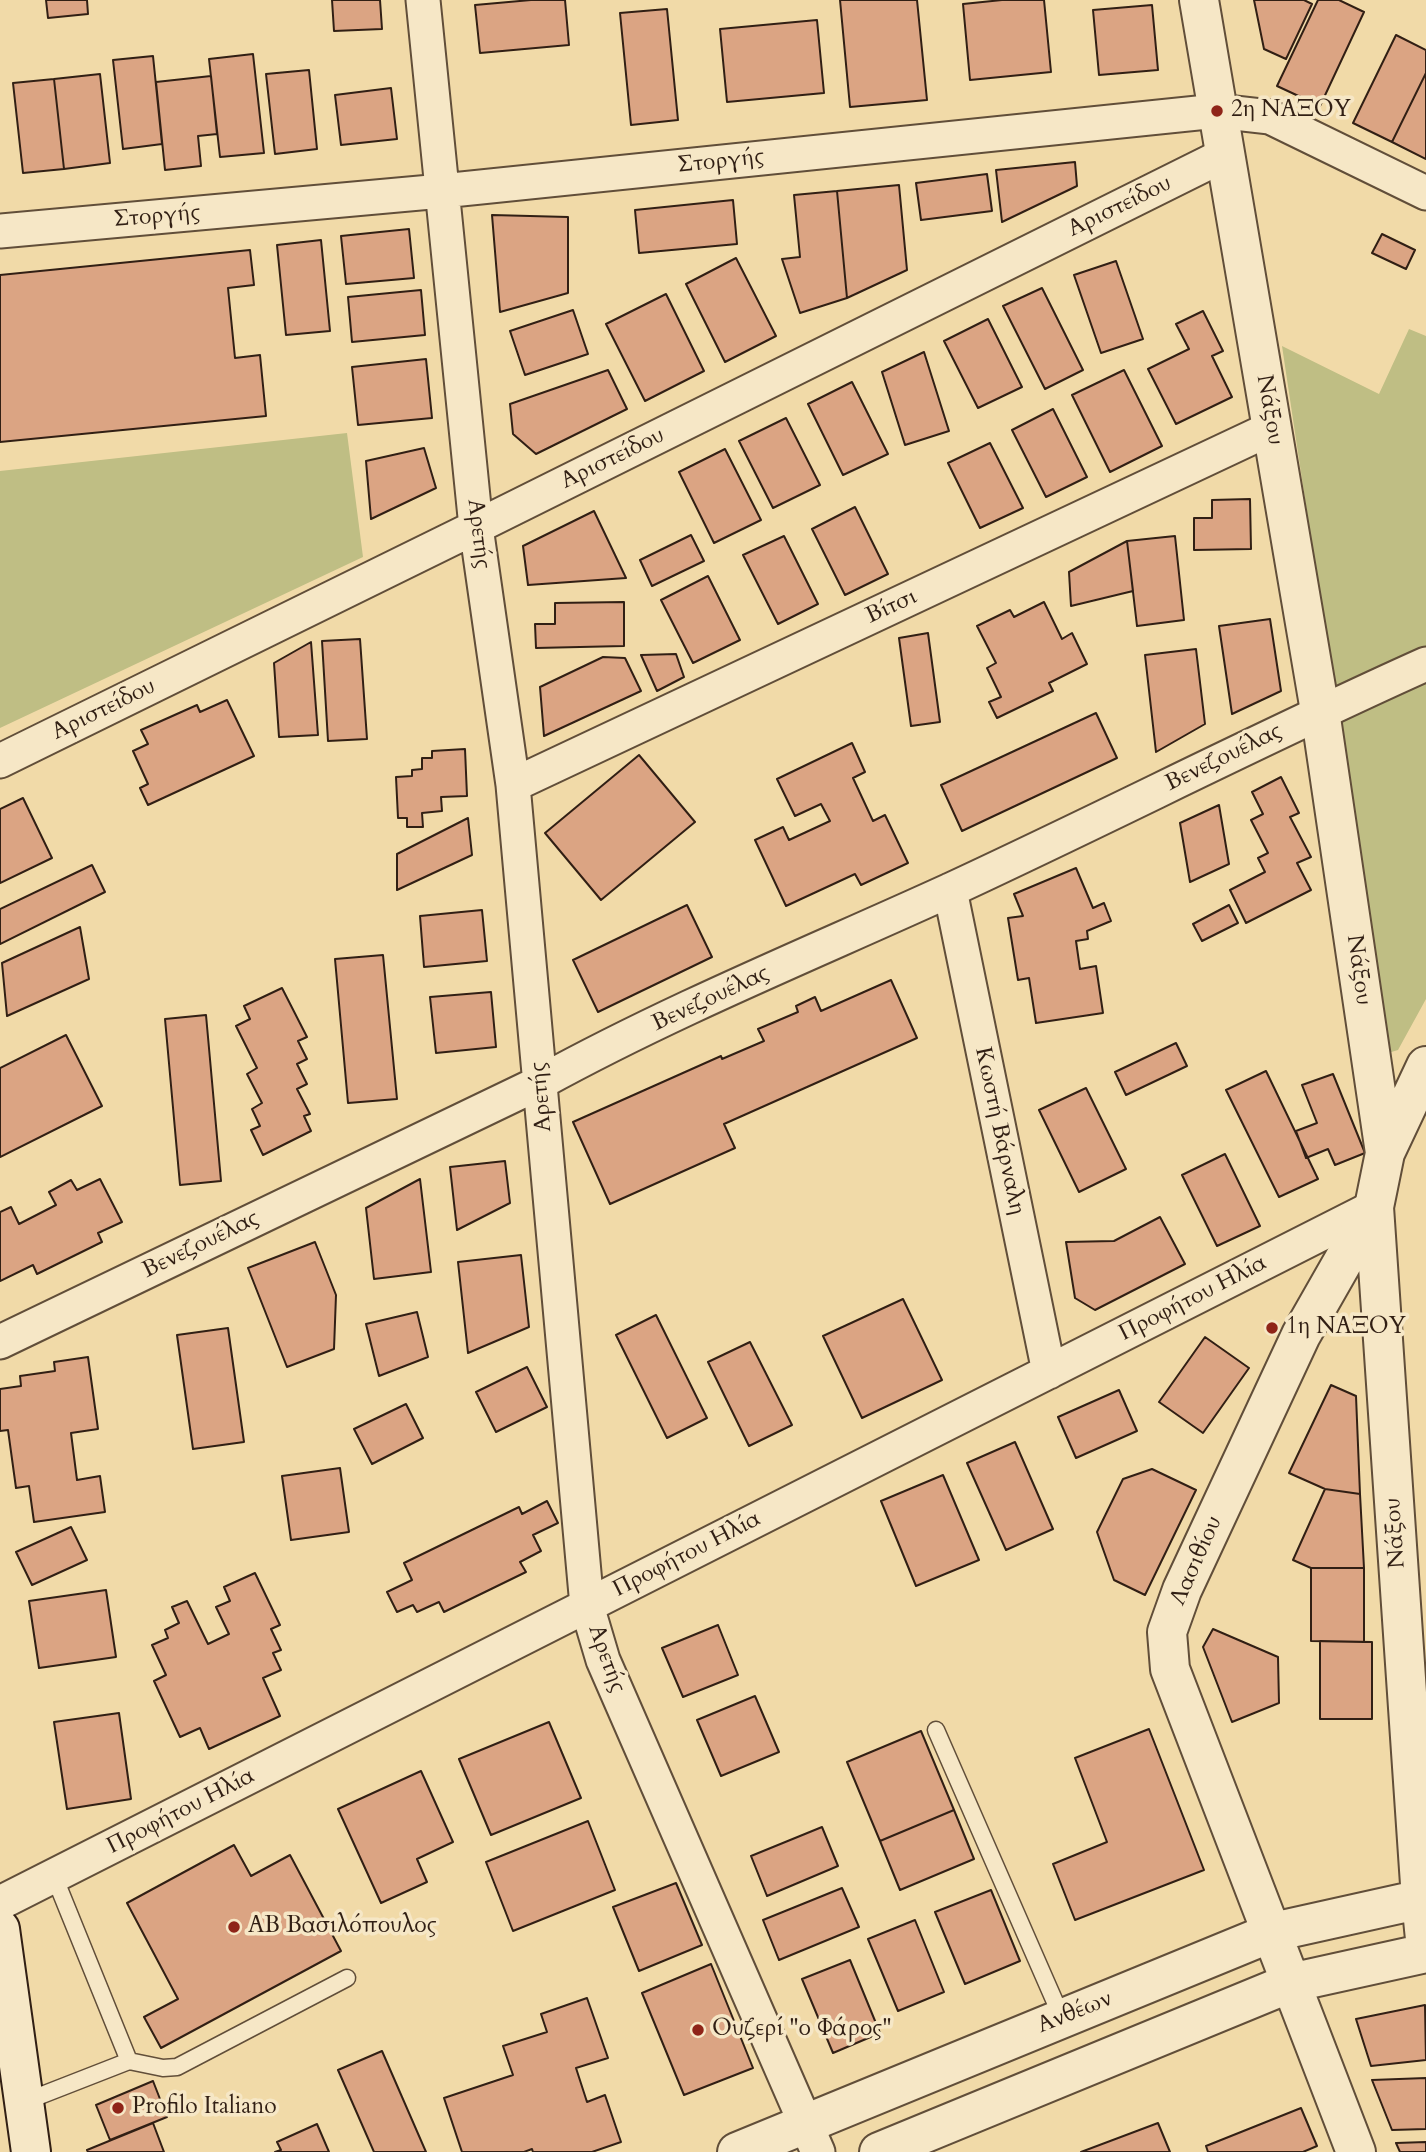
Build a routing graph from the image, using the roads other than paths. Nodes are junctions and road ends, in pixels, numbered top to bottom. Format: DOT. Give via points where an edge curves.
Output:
graph roads {
  1 [pos="424,0"];
  2 [pos="1199,0"];
  3 [pos="1217,111"];
  4 [pos="1224,155"];
  5 [pos="442,191"];
  6 [pos="1426,193"];
  7 [pos="0,231"];
  8 [pos="1272,428"];
  9 [pos="476,527"];
  10 [pos="1426,664"];
  11 [pos="1320,711"];
  12 [pos="0,761"];
  13 [pos="513,785"];
  14 [pos="950,890"];
  15 [pos="1426,1066"];
  16 [pos="541,1082"];
  17 [pos="1385,1153"];
  18 [pos="1374,1207"];
  19 [pos="0,1342"];
  20 [pos="1049,1372"];
  21 [pos="587,1606"];
  22 [pos="936,1730"];
  23 [pos="54,1876"];
  24 [pos="1423,1899"];
  25 [pos="0,1903"];
  26 [pos="0,1929"];
  27 [pos="1273,1932"];
  28 [pos="1426,1951"];
  29 [pos="347,1978"];
  30 [pos="1290,1983"];
  31 [pos="1062,2018"];
  32 [pos="129,2061"];
  33 [pos="24,2102"];
  34 [pos="812,2138"];
  35 [pos="32,2152"];
  36 [pos="737,2152"];
  37 [pos="879,2152"];
  38 [pos="1356,2152"];
  1 -- 5 [label="street, Αρετής"];
  2 -- 3 [label="street, Νάξου"];
  3 -- 4 [label="street, Νάξου"];
  3 -- 5 [label="street, Στοργής"];
  3 -- 6 [label="street, Στοργής" via="1270,117"];
  4 -- 8 [label="street, Νάξου"];
  4 -- 9 [label="street, Αριστείδου"];
  5 -- 7 [label="street, Στοργής"];
  5 -- 9 [label="street, Αρετής"];
  8 -- 11 [label="street, Νάξου"];
  8 -- 13 [label="street, Βίτσι"];
  9 -- 12 [label="street, Αριστείδου"];
  9 -- 13 [label="street, Αρετής"];
  10 -- 11 [label="street, Βενεζουέλας"];
  11 -- 14 [label="street, Βενεζουέλας"];
  11 -- 17 [label="street, Νάξου"];
  13 -- 16 [label="street, Αρετής"];
  14 -- 16 [label="street, Βενεζουέλας" via="603,1048"];
  14 -- 20 [label="street, Κωστή Βάρναλη"];
  15 -- 17 [label="street"];
  16 -- 19 [label="street, Βενεζουέλας"];
  16 -- 21 [label="street, Αρετής"];
  17 -- 18 [label="street, Νάξου"];
  18 -- 20 [label="street, Προφήτου Ηλία"];
  18 -- 24 [label="street, Νάξου"];
  18 -- 27 [label="street, Λασιθίου" via="1301,1335 1182,1590 1167,1632 1170,1669"];
  20 -- 21 [label="street, Προφήτου Ηλία"];
  21 -- 23 [label="street, Προφήτου Ηλία"];
  21 -- 34 [label="street, Αρετής" via="603,1660"];
  22 -- 31 [label="lane"];
  23 -- 25 [label="street, Προφήτου Ηλία"];
  23 -- 32 [label="lane"];
  24 -- 27 [label="street, Ανθέων"];
  24 -- 28 [label="street, Νάξου"];
  26 -- 33 [label="street"];
  27 -- 30 [label="street, Λασιθίου"];
  27 -- 31 [label="street, Ανθέων"];
  28 -- 30 [label="street"];
  29 -- 32 [label="lane" via="177,2067"];
  30 -- 37 [label="street"];
  30 -- 38 [label="street"];
  31 -- 34 [label="street, Ανθέων"];
  32 -- 33 [label="lane"];
  33 -- 35 [label="street"];
  34 -- 36 [label="street, Ανθέων"];
}
